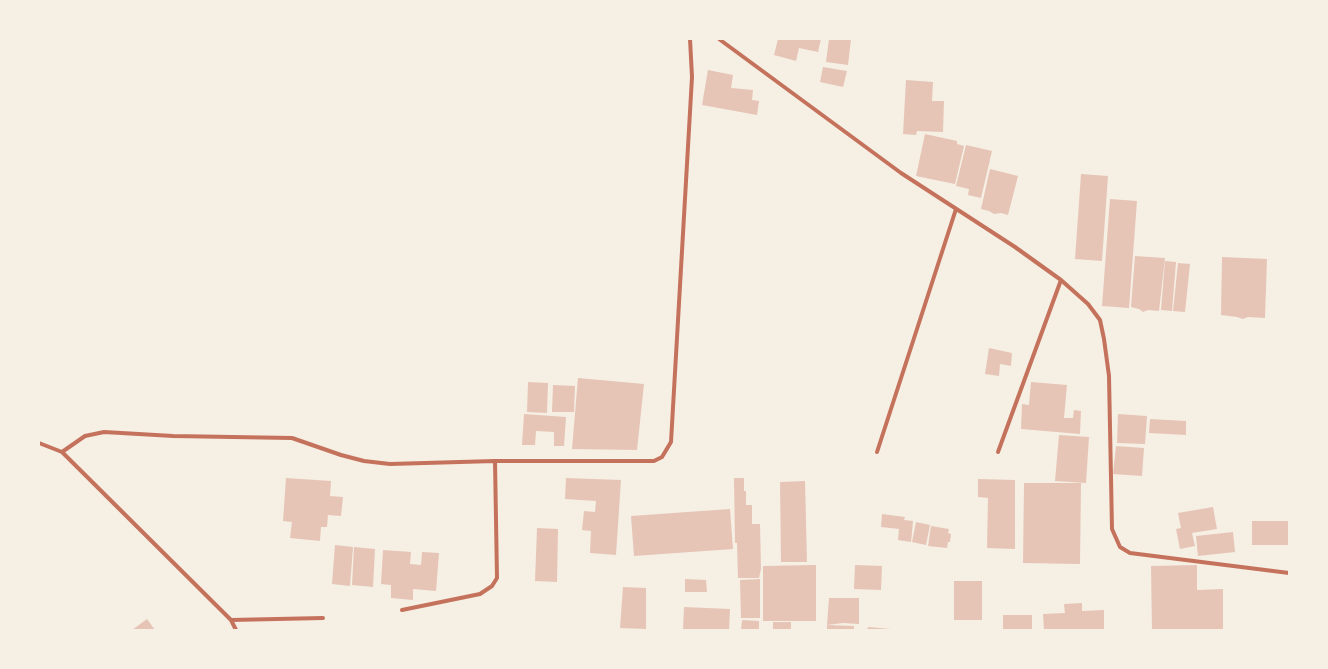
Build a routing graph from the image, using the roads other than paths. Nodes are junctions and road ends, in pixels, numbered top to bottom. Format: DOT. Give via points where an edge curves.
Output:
graph roads {
  1 [pos="690,39"];
  2 [pos="719,39"];
  3 [pos="956,209"];
  4 [pos="1061,280"];
  5 [pos="39,443"];
  6 [pos="62,452"];
  7 [pos="877,452"];
  8 [pos="998,452"];
  9 [pos="495,460"];
  10 [pos="1289,573"];
  11 [pos="402,610"];
  12 [pos="323,618"];
  13 [pos="231,620"];
  14 [pos="236,630"];
  1 -- 9 [label="street" via="692,77 672,442 662,457 654,461"];
  2 -- 3 [label="street" via="901,173"];
  3 -- 4 [label="street"];
  3 -- 7 [label="street"];
  4 -- 8 [label="street"];
  4 -- 10 [label="street" via="1088,304 1100,320 1109,376 1112,529 1120,547 1130,553"];
  5 -- 6 [label="street"];
  6 -- 9 [label="street" via="85,436 104,432 292,438 341,455 390,464"];
  6 -- 13 [label="street"];
  9 -- 11 [label="street" via="497,578 492,586 480,594"];
  12 -- 13 [label="street"];
  13 -- 14 [label="street"];
}
